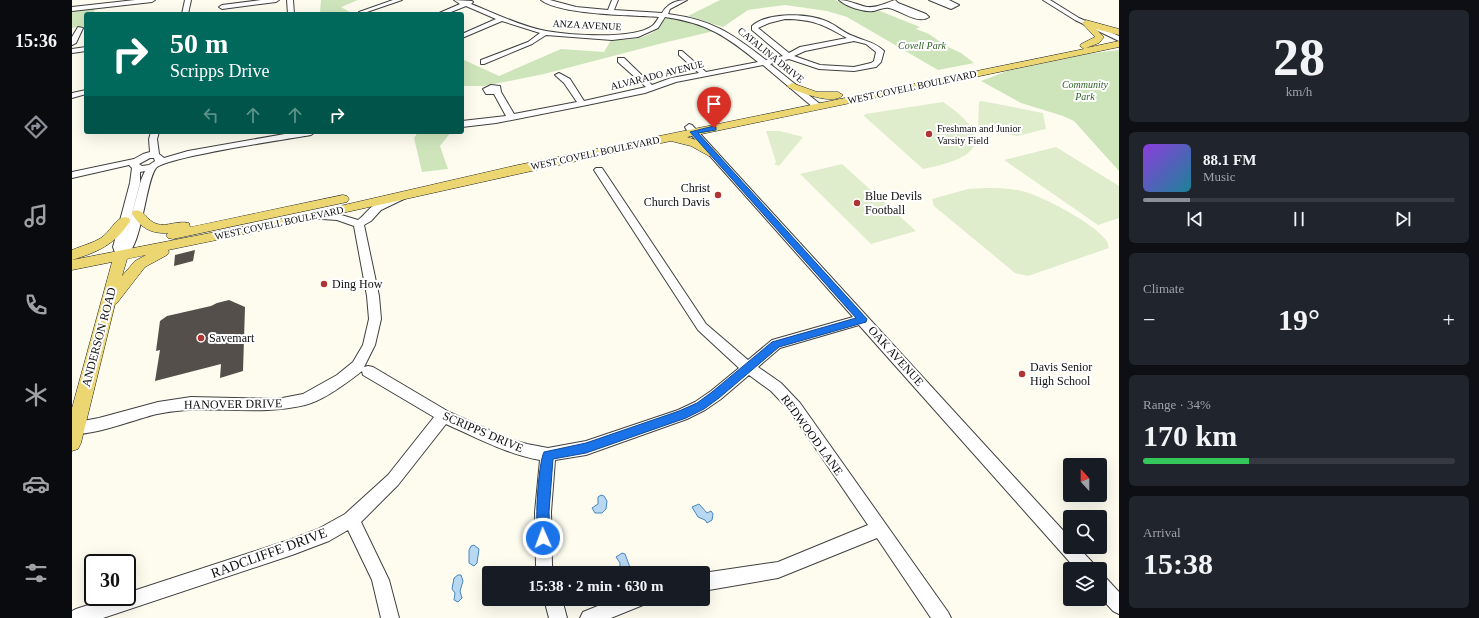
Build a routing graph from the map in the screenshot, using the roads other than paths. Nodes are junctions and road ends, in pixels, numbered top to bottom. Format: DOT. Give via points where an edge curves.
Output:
graph roads {
  1 [pos="99,0"];
  2 [pos="152,0"];
  3 [pos="188,0"];
  4 [pos="276,0"];
  5 [pos="290,0"];
  6 [pos="399,0"];
  7 [pos="457,0"];
  8 [pos="475,0"];
  9 [pos="544,0"];
  10 [pos="615,0"];
  11 [pos="684,0"];
  12 [pos="842,0"];
  13 [pos="901,0"];
  14 [pos="932,0"];
  15 [pos="943,0"];
  16 [pos="1046,0"];
  17 [pos="465,4"];
  18 [pos="95,7"];
  19 [pos="222,7"];
  20 [pos="72,9"];
  21 [pos="185,12"];
  22 [pos="291,12"];
  23 [pos="362,12"];
  24 [pos="445,12"];
  25 [pos="610,12"];
  26 [pos="663,14"];
  27 [pos="502,19"];
  28 [pos="1086,23"];
  29 [pos="83,28"];
  30 [pos="72,29"];
  31 [pos="1119,32"];
  32 [pos="545,33"];
  33 [pos="464,35"];
  34 [pos="855,39"];
  35 [pos="1119,39"];
  36 [pos="72,43"];
  37 [pos="1119,44"];
  38 [pos="1088,48"];
  39 [pos="1119,48"];
  40 [pos="84,49"];
  41 [pos="72,51"];
  42 [pos="682,53"];
  43 [pos="788,56"];
  44 [pos="621,60"];
  45 [pos="484,62"];
  46 [pos="764,63"];
  47 [pos="704,74"];
  48 [pos="559,76"];
  49 [pos="792,86"];
  50 [pos="651,88"];
  51 [pos="497,92"];
  52 [pos="84,93"];
  53 [pos="850,94"];
  54 [pos="72,96"];
  55 [pos="582,104"];
  56 [pos="814,104"];
  57 [pos="775,109"];
  58 [pos="511,117"];
  59 [pos="464,124"];
  60 [pos="728,125"];
  61 [pos="691,129"];
  62 [pos="300,134"];
  63 [pos="154,135"];
  64 [pos="654,140"];
  65 [pos="713,154"];
  66 [pos="156,160"];
  67 [pos="137,163"];
  68 [pos="599,170"];
  69 [pos="72,175"];
  70 [pos="404,196"];
  71 [pos="138,214"];
  72 [pos="268,214"];
  73 [pos="312,216"];
  74 [pos="124,221"];
  75 [pos="359,224"];
  76 [pos="191,242"];
  77 [pos="123,249"];
  78 [pos="72,256"];
  79 [pos="72,266"];
  80 [pos="114,282"];
  81 [pos="107,307"];
  82 [pos="863,319"];
  83 [pos="363,368"];
  84 [pos="749,368"];
  85 [pos="444,416"];
  86 [pos="74,435"];
  87 [pos="548,455"];
  88 [pos="351,520"];
  89 [pos="879,529"];
  90 [pos="1080,562"];
  91 [pos="544,566"];
  92 [pos="710,581"];
  93 [pos="1107,592"];
  94 [pos="1119,605"];
  95 [pos="555,606"];
  96 [pos="620,606"];
  97 [pos="76,618"];
  98 [pos="390,618"];
  99 [pos="558,618"];
  100 [pos="590,618"];
  101 [pos="942,618"];
  1 -- 18 [label="street"];
  2 -- 18 [label="street"];
  3 -- 21 [label="street"];
  4 -- 19 [label="street"];
  5 -- 22 [label="street"];
  6 -- 23 [label="street"];
  7 -- 17 [label="street, ANZA AVENUE"];
  8 -- 17 [label="street"];
  9 -- 25 [label="street, CATALINA DRIVE" via="569,7"];
  10 -- 25 [label="street"];
  11 -- 26 [label="street, ANZA AVENUE" via="668,8"];
  12 -- 13 [label="street" via="868,10"];
  14 -- 15 [label="street" via="951,7 956,5"];
  16 -- 28 [label="street"];
  17 -- 24 [label="street"];
  17 -- 27 [label="street, ANZA AVENUE"];
  18 -- 20 [label="street"];
  25 -- 26 [label="street, CATALINA DRIVE"];
  26 -- 32 [label="street, ANZA AVENUE" via="656,27 623,38"];
  26 -- 46 [label="street, CATALINA DRIVE" via="692,20 723,32"];
  27 -- 32 [label="street, ANZA AVENUE"];
  27 -- 33 [label="street"];
  28 -- 31 [label="main road"];
  28 -- 35 [label="street"];
  28 -- 38 [label="main road" via="1100,37"];
  29 -- 30 [label="street"];
  29 -- 36 [label="street"];
  32 -- 45 [label="street"];
  34 -- 43 [label="street, ALVARADO AVENUE" via="814,47"];
  34 -- 43 [label="street" via="878,49 880,53 875,64 854,69 826,68"];
  34 -- 43 [label="street" via="825,23 796,17 779,18 755,26 755,31"];
  35 -- 38 [label="main road, WEST COVELL BOULEVARD"];
  37 -- 38 [label="main road, WEST COVELL BOULEVARD"];
  38 -- 39 [label="main road"];
  38 -- 53 [label="main road, WEST COVELL BOULEVARD"];
  38 -- 56 [label="main road, WEST COVELL BOULEVARD"];
  40 -- 41 [label="street"];
  42 -- 47 [label="street"];
  43 -- 46 [label="street, ALVARADO AVENUE"];
  44 -- 50 [label="street"];
  46 -- 47 [label="street, ALVARADO AVENUE"];
  46 -- 49 [label="street, CATALINA DRIVE"];
  47 -- 50 [label="street, ALVARADO AVENUE"];
  48 -- 55 [label="street" via="567,81"];
  49 -- 53 [label="main road" via="816,95"];
  49 -- 56 [label="street, CATALINA DRIVE"];
  49 -- 57 [label="main road" via="796,99"];
  50 -- 55 [label="street, ALVARADO AVENUE"];
  51 -- 58 [label="street"];
  52 -- 54 [label="street"];
  53 -- 56 [label="main road, WEST COVELL BOULEVARD"];
  55 -- 58 [label="street, ALVARADO AVENUE"];
  56 -- 57 [label="main road, WEST COVELL BOULEVARD"];
  56 -- 60 [label="main road, WEST COVELL BOULEVARD"];
  57 -- 61 [label="main road, WEST COVELL BOULEVARD"];
  58 -- 59 [label="street, ALVARADO AVENUE"];
  60 -- 61 [label="main road, WEST COVELL BOULEVARD"];
  60 -- 65 [label="main road" via="709,137"];
  61 -- 64 [label="main road, WEST COVELL BOULEVARD"];
  61 -- 65 [label="street, OAK AVENUE"];
  61 -- 72 [label="main road, WEST COVELL BOULEVARD"];
  62 -- 66 [label="street"];
  63 -- 66 [label="street, ANDERSON ROAD"];
  63 -- 67 [label="street, ANDERSON ROAD"];
  64 -- 65 [label="main road" via="688,140"];
  64 -- 70 [label="main road, WEST COVELL BOULEVARD"];
  65 -- 82 [label="street, OAK AVENUE"];
  66 -- 67 [label="street" via="144,169"];
  66 -- 71 [label="street, ANDERSON ROAD" via="144,184"];
  67 -- 69 [label="street"];
  67 -- 74 [label="street, ANDERSON ROAD" via="135,182"];
  68 -- 84 [label="street, REDWOOD LANE" via="702,327"];
  70 -- 73 [label="main road, WEST COVELL BOULEVARD"];
  70 -- 75 [label="street" via="377,208"];
  71 -- 72 [label="main road" via="150,227 164,229"];
  71 -- 77 [label="street, ANDERSON ROAD"];
  72 -- 77 [label="main road, WEST COVELL BOULEVARD"];
  73 -- 75 [label="street" via="338,217"];
  73 -- 76 [label="main road, WEST COVELL BOULEVARD"];
  74 -- 77 [label="street, ANDERSON ROAD"];
  74 -- 78 [label="main road" via="106,241"];
  75 -- 83 [label="street" via="375,319"];
  76 -- 77 [label="main road, WEST COVELL BOULEVARD"];
  76 -- 81 [label="main road" via="158,253 140,264"];
  77 -- 78 [label="main road, WEST COVELL BOULEVARD"];
  77 -- 79 [label="main road, WEST COVELL BOULEVARD"];
  77 -- 80 [label="main road, ANDERSON ROAD"];
  79 -- 80 [label="main road" via="96,268 107,274"];
  80 -- 81 [label="main road, ANDERSON ROAD"];
  81 -- 86 [label="main road, ANDERSON ROAD"];
  82 -- 84 [label="street, SCRIPPS DRIVE" via="776,344"];
  82 -- 90 [label="street, OAK AVENUE"];
  83 -- 85 [label="street, SCRIPPS DRIVE"];
  83 -- 86 [label="street, HANOVER DRIVE" via="306,399 277,405 212,402 158,408 99,424"];
  84 -- 87 [label="street, SCRIPPS DRIVE" via="700,406 682,415 586,448"];
  84 -- 89 [label="street, REDWOOD LANE" via="776,387 795,407"];
  85 -- 87 [label="street, SCRIPPS DRIVE" via="506,444"];
  85 -- 88 [label="street, RADCLIFFE DRIVE" via="393,480"];
  87 -- 91 [label="street" via="543,512"];
  88 -- 97 [label="street, RADCLIFFE DRIVE" via="292,547"];
  88 -- 98 [label="street" via="383,584"];
  89 -- 92 [label="street" via="778,570"];
  89 -- 101 [label="street, REDWOOD LANE"];
  93 -- 94 [label="street"];
  95 -- 99 [label="street"];
  96 -- 100 [label="street"];
}
